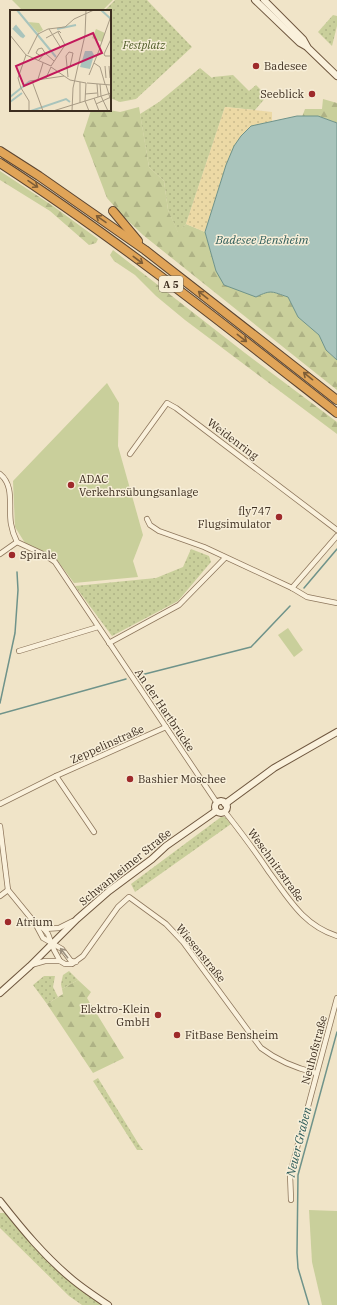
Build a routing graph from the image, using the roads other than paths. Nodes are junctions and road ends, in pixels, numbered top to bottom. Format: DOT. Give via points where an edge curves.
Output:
graph roads {
  1 [pos="255,0"];
  2 [pos="264,0"];
  3 [pos="308,48"];
  4 [pos="337,76"];
  5 [pos="0,151"];
  6 [pos="0,163"];
  7 [pos="113,211"];
  8 [pos="145,250"];
  9 [pos="337,400"];
  10 [pos="337,413"];
  11 [pos="130,454"];
  12 [pos="0,474"];
  13 [pos="147,519"];
  14 [pos="337,530"];
  15 [pos="337,536"];
  16 [pos="16,542"];
  17 [pos="0,554"];
  18 [pos="225,558"];
  19 [pos="292,588"];
  20 [pos="337,603"];
  21 [pos="98,627"];
  22 [pos="109,644"];
  23 [pos="19,651"];
  24 [pos="166,727"];
  25 [pos="337,732"];
  26 [pos="56,776"];
  27 [pos="217,803"];
  28 [pos="0,804"];
  29 [pos="226,804"];
  30 [pos="216,811"];
  31 [pos="225,812"];
  32 [pos="0,826"];
  33 [pos="94,832"];
  34 [pos="8,890"];
  35 [pos="0,896"];
  36 [pos="77,919"];
  37 [pos="35,923"];
  38 [pos="44,929"];
  39 [pos="337,936"];
  40 [pos="52,944"];
  41 [pos="60,960"];
  42 [pos="77,962"];
  43 [pos="30,966"];
  44 [pos="0,993"];
  45 [pos="337,998"];
  46 [pos="316,1073"];
  47 [pos="290,1200"];
  48 [pos="0,1201"];
  49 [pos="108,1305"];
  1 -- 3 [label="main road"];
  2 -- 3 [label="main road" via="303,39"];
  3 -- 4 [label="main road"];
  8 -- 5 [label="highway, A 5, one-way"];
  6 -- 10 [label="highway, A 5, one-way" via="85,220 212,314"];
  7 -- 8 [label="highway"];
  9 -- 8 [label="highway, A 5, one-way"];
  11 -- 14 [label="street, Weidenring" via="167,403"];
  12 -- 16 [label="street" via="8,482 10,489 11,524"];
  13 -- 18 [label="street" via="159,532 204,547"];
  15 -- 19 [label="street"];
  16 -- 17 [label="street"];
  16 -- 21 [label="street, An der Hartbrücke" via="55,562"];
  18 -- 19 [label="street"];
  18 -- 22 [label="street" via="179,605"];
  19 -- 20 [label="street" via="307,597"];
  21 -- 22 [label="street, An der Hartbrücke"];
  21 -- 23 [label="street"];
  22 -- 24 [label="street, An der Hartbrücke"];
  24 -- 26 [label="street, Zeppelinstraße"];
  24 -- 27 [label="street, An der Hartbrücke"];
  25 -- 29 [label="main road" via="274,768"];
  26 -- 28 [label="street, Zeppelinstraße"];
  26 -- 33 [label="street"];
  27 -- 29 [label="main road" via="221,801"];
  27 -- 30 [label="main road"];
  29 -- 31 [label="main road"];
  30 -- 31 [label="main road"];
  30 -- 36 [label="main road, Schwanheimer Straße" via="166,846"];
  31 -- 39 [label="street, Weschnitzstraße" via="296,910 316,926"];
  32 -- 34 [label="street"];
  34 -- 35 [label="street"];
  34 -- 37 [label="street"];
  36 -- 38 [label="street" via="59,928"];
  36 -- 40 [label="main road, Schwanheimer Straße"];
  37 -- 38 [label="street"];
  37 -- 40 [label="street" via="43,938"];
  38 -- 40 [label="street"];
  40 -- 41 [label="street"];
  42 -- 40 [label="street, one-way" via="71,961 62,949"];
  40 -- 43 [label="main road, Schwanheimer Straße"];
  41 -- 42 [label="street" via="68,965"];
  41 -- 43 [label="street"];
  42 -- 46 [label="street, Wiesenstraße" via="118,907 129,897 166,924 183,942 261,1048 284,1063"];
  43 -- 44 [label="main road, Schwanheimer Straße"];
  45 -- 46 [label="street, Neuhofstraße"];
  46 -- 47 [label="street, Neuhofstraße" via="290,1174"];
  48 -- 49 [label="main road" via="52,1261"];
}
